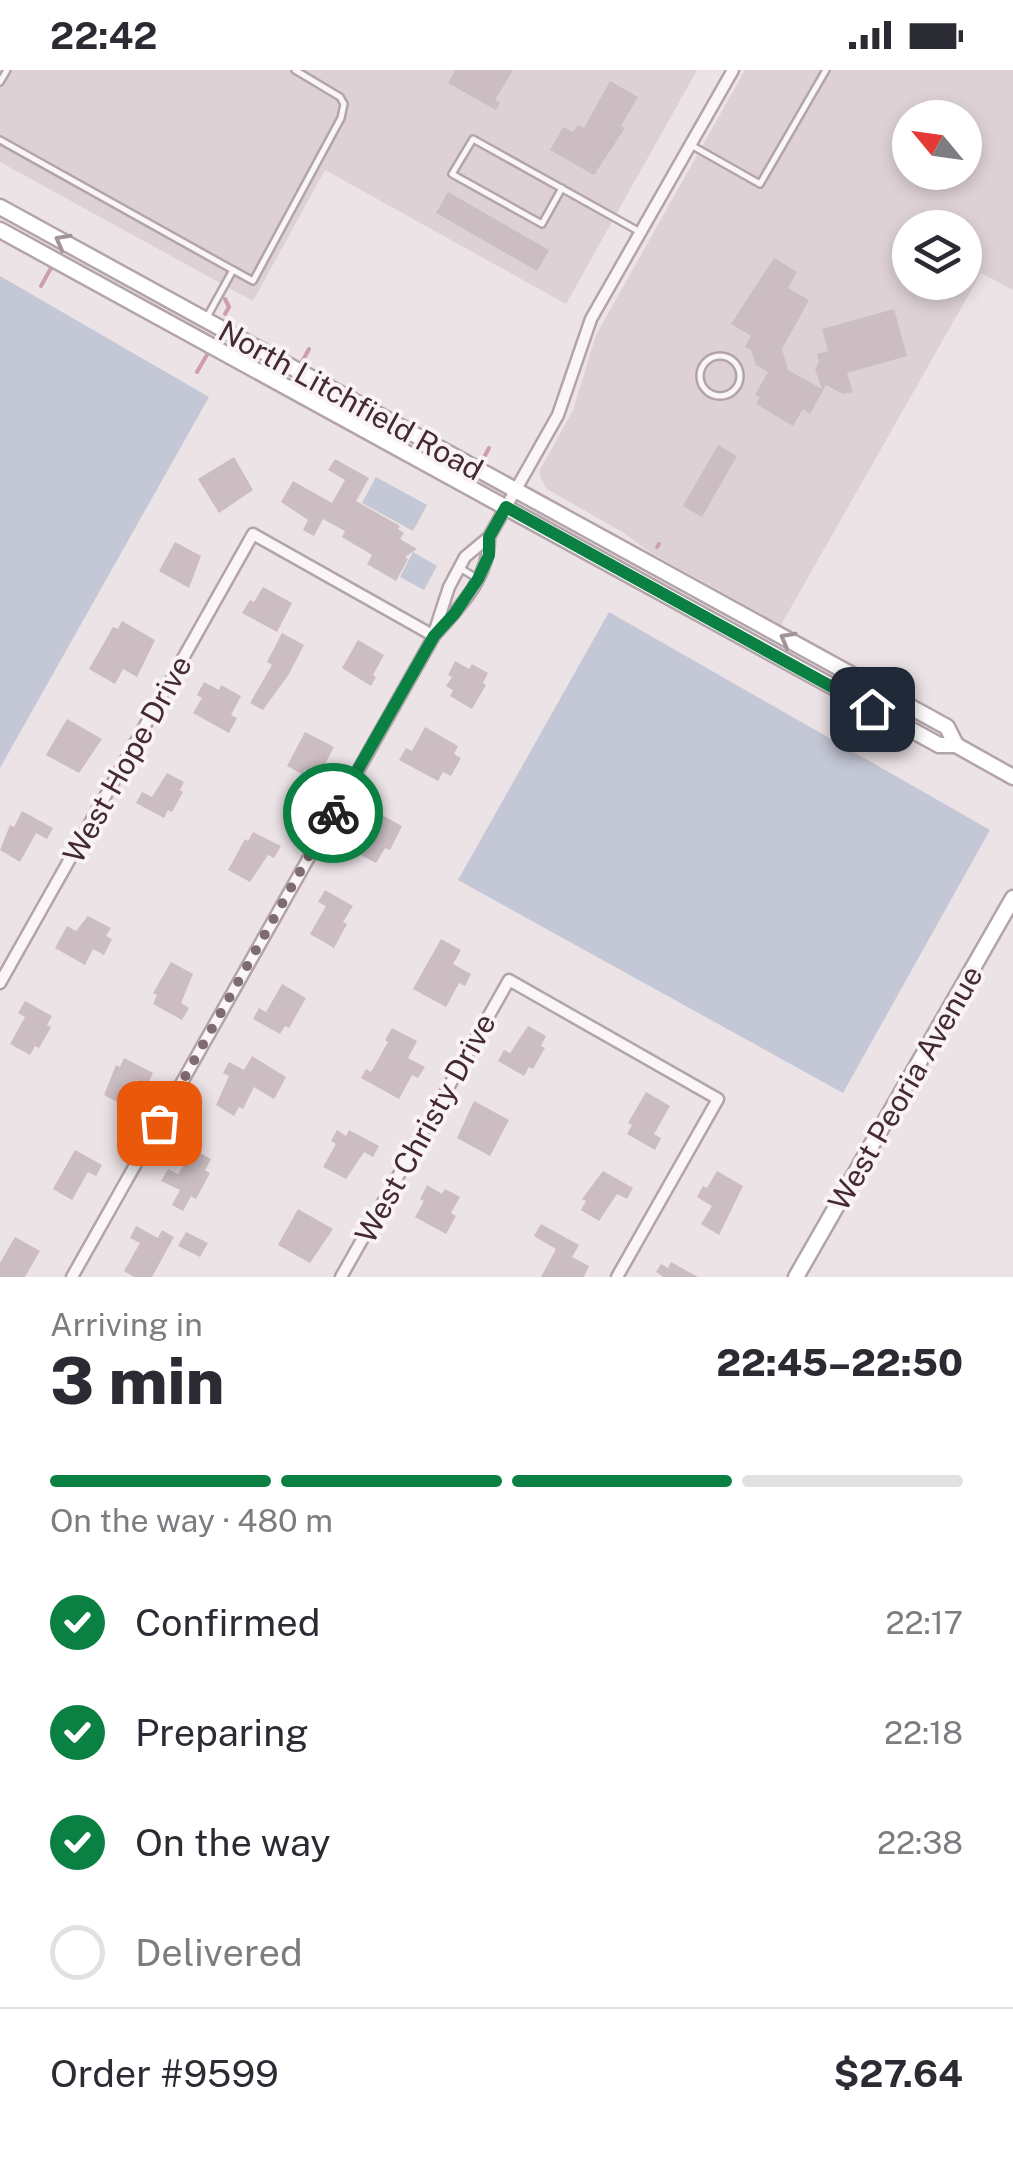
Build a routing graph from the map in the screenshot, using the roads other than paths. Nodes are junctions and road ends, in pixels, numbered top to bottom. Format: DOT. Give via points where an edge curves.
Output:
graph roads {
  1 [pos="7,70"];
  2 [pos="294,70"];
  3 [pos="733,70"];
  4 [pos="826,70"];
  5 [pos="0,82"];
  6 [pos="0,140"];
  7 [pos="691,145"];
  8 [pos="562,188"];
  9 [pos="0,207"];
  10 [pos="0,230"];
  11 [pos="640,232"];
  12 [pos="233,270"];
  13 [pos="76,271"];
  14 [pos="206,320"];
  15 [pos="711,358"];
  16 [pos="516,490"];
  17 [pos="506,507"];
  18 [pos="489,537"];
  19 [pos="460,568"];
  20 [pos="478,579"];
  21 [pos="651,588"];
  22 [pos="714,598"];
  23 [pos="434,636"];
  24 [pos="956,745"];
  25 [pos="1013,777"];
  26 [pos="1013,898"];
  27 [pos="0,984"];
  28 [pos="72,1277"];
  29 [pos="341,1277"];
  30 [pos="618,1277"];
  31 [pos="796,1277"];
  1 -- 5 [label="lane"];
  2 -- 12 [label="lane" via="340,96 341,118 253,280"];
  3 -- 7 [label="street"];
  4 -- 7 [label="lane" via="760,184"];
  6 -- 12 [label="lane"];
  7 -- 11 [label="street"];
  8 -- 8 [label="lane" via="472,138 452,174 542,224"];
  8 -- 11 [label="lane"];
  14 -- 9 [label="main road, North Litchfield Road, one-way"];
  10 -- 13 [label="main road, North Litchfield Road"];
  11 -- 16 [label="street" via="586,329 562,407"];
  12 -- 14 [label="lane"];
  13 -- 14 [label="main road" via="95,273 185,321"];
  13 -- 17 [label="main road, North Litchfield Road"];
  14 -- 16 [label="main road, North Litchfield Road"];
  15 -- 15 [label="lane" via="702,368 703,386 713,395 732,392 738,368 724,356"];
  16 -- 17 [label="street"];
  16 -- 22 [label="main road, North Litchfield Road"];
  17 -- 18 [label="street"];
  17 -- 21 [label="main road, North Litchfield Road"];
  18 -- 19 [label="street"];
  18 -- 20 [label="street"];
  19 -- 20 [label="lane"];
  19 -- 23 [label="street"];
  20 -- 23 [label="street"];
  21 -- 22 [label="main road" via="665,586 700,604"];
  21 -- 24 [label="main road, North Litchfield Road" via="938,745"];
  24 -- 22 [label="main road, North Litchfield Road, one-way" via="947,728"];
  23 -- 27 [label="street, West Hope Drive" via="253,534"];
  23 -- 28 [label="street"];
  24 -- 25 [label="main road, North Litchfield Road"];
  26 -- 31 [label="main road, West Peoria Avenue"];
  29 -- 30 [label="street, West Christy Drive" via="509,980 718,1099"];
}
